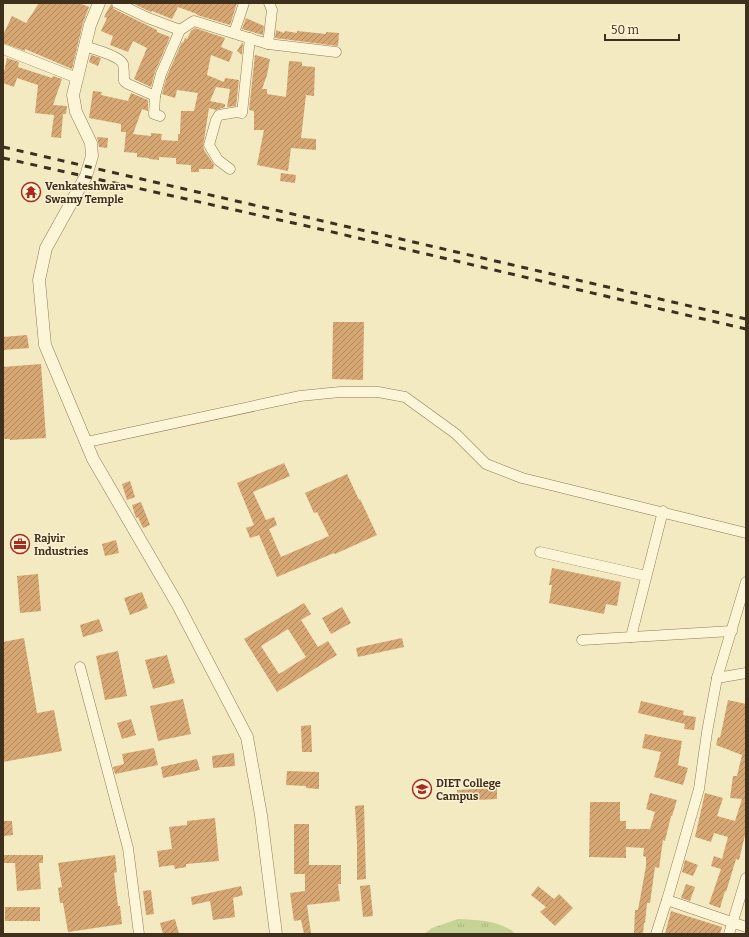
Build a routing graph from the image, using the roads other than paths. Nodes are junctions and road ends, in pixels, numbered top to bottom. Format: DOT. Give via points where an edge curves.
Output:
graph roads {
  1 [pos="100,3"];
  2 [pos="117,3"];
  3 [pos="244,3"];
  4 [pos="269,3"];
  5 [pos="180,30"];
  6 [pos="234,33"];
  7 [pos="250,38"];
  8 [pos="268,44"];
  9 [pos="85,46"];
  10 [pos="3,49"];
  11 [pos="336,52"];
  12 [pos="77,78"];
  13 [pos="155,96"];
  14 [pos="160,116"];
  15 [pos="230,169"];
  16 [pos="87,442"];
  17 [pos="663,512"];
  18 [pos="746,533"];
  19 [pos="540,552"];
  20 [pos="646,576"];
  21 [pos="746,582"];
  22 [pos="732,631"];
  23 [pos="631,637"];
  24 [pos="582,640"];
  25 [pos="80,667"];
  26 [pos="746,673"];
  27 [pos="717,678"];
  28 [pos="746,878"];
  29 [pos="667,900"];
  30 [pos="733,922"];
  31 [pos="746,927"];
  32 [pos="139,934"];
  33 [pos="276,934"];
  34 [pos="656,934"];
  35 [pos="729,934"];
  1 -- 9 [label="street" via="90,25"];
  2 -- 5 [label="street"];
  3 -- 6 [label="street"];
  4 -- 8 [label="street" via="272,10"];
  5 -- 6 [label="street" via="194,21"];
  5 -- 13 [label="street" via="161,74"];
  6 -- 7 [label="street"];
  7 -- 8 [label="street"];
  7 -- 15 [label="street" via="242,113 219,115 209,145 218,160"];
  8 -- 11 [label="street"];
  9 -- 12 [label="street"];
  9 -- 13 [label="street" via="120,61 123,64 124,80"];
  10 -- 12 [label="street"];
  12 -- 16 [label="street" via="73,95 76,112 91,143 92,156 86,176 46,248 39,280 45,345"];
  13 -- 14 [label="street" via="154,114"];
  16 -- 17 [label="street" via="300,396 378,392 405,397 456,434 486,464 522,478"];
  16 -- 33 [label="street" via="93,459 178,605 247,737 261,815"];
  17 -- 18 [label="street"];
  17 -- 20 [label="street"];
  19 -- 20 [label="street"];
  20 -- 23 [label="street"];
  21 -- 22 [label="street"];
  22 -- 23 [label="street"];
  22 -- 27 [label="street"];
  23 -- 24 [label="street"];
  25 -- 32 [label="street" via="128,848"];
  26 -- 27 [label="street"];
  27 -- 29 [label="street" via="699,789"];
  28 -- 30 [label="street"];
  29 -- 30 [label="street"];
  29 -- 34 [label="street"];
  30 -- 31 [label="street"];
  30 -- 35 [label="street"];
}
